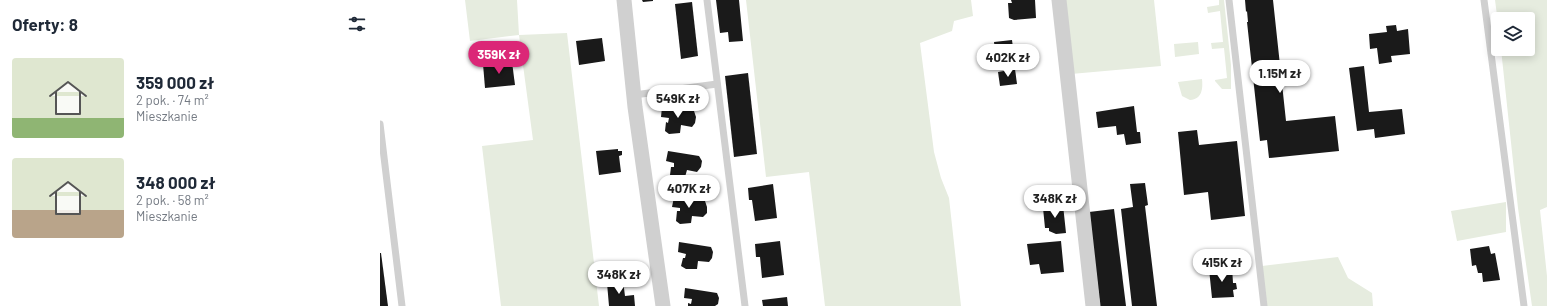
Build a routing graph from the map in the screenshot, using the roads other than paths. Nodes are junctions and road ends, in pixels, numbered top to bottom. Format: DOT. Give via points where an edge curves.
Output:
graph roads {
  1 [pos="624,0"];
  2 [pos="707,0"];
  3 [pos="1058,0"];
  4 [pos="1229,0"];
  5 [pos="1484,0"];
  6 [pos="717,84"];
  7 [pos="634,95"];
  8 [pos="380,124"];
  9 [pos="402,306"];
  10 [pos="663,306"];
  11 [pos="745,306"];
  12 [pos="1093,306"];
  13 [pos="1264,306"];
  14 [pos="1524,306"];
  1 -- 7 [label="street"];
  2 -- 6 [label="lane"];
  3 -- 12 [label="street"];
  4 -- 13 [label="lane"];
  5 -- 14 [label="lane"];
  6 -- 7 [label="lane"];
  6 -- 11 [label="lane"];
  7 -- 10 [label="street"];
  8 -- 9 [label="lane"];
}
